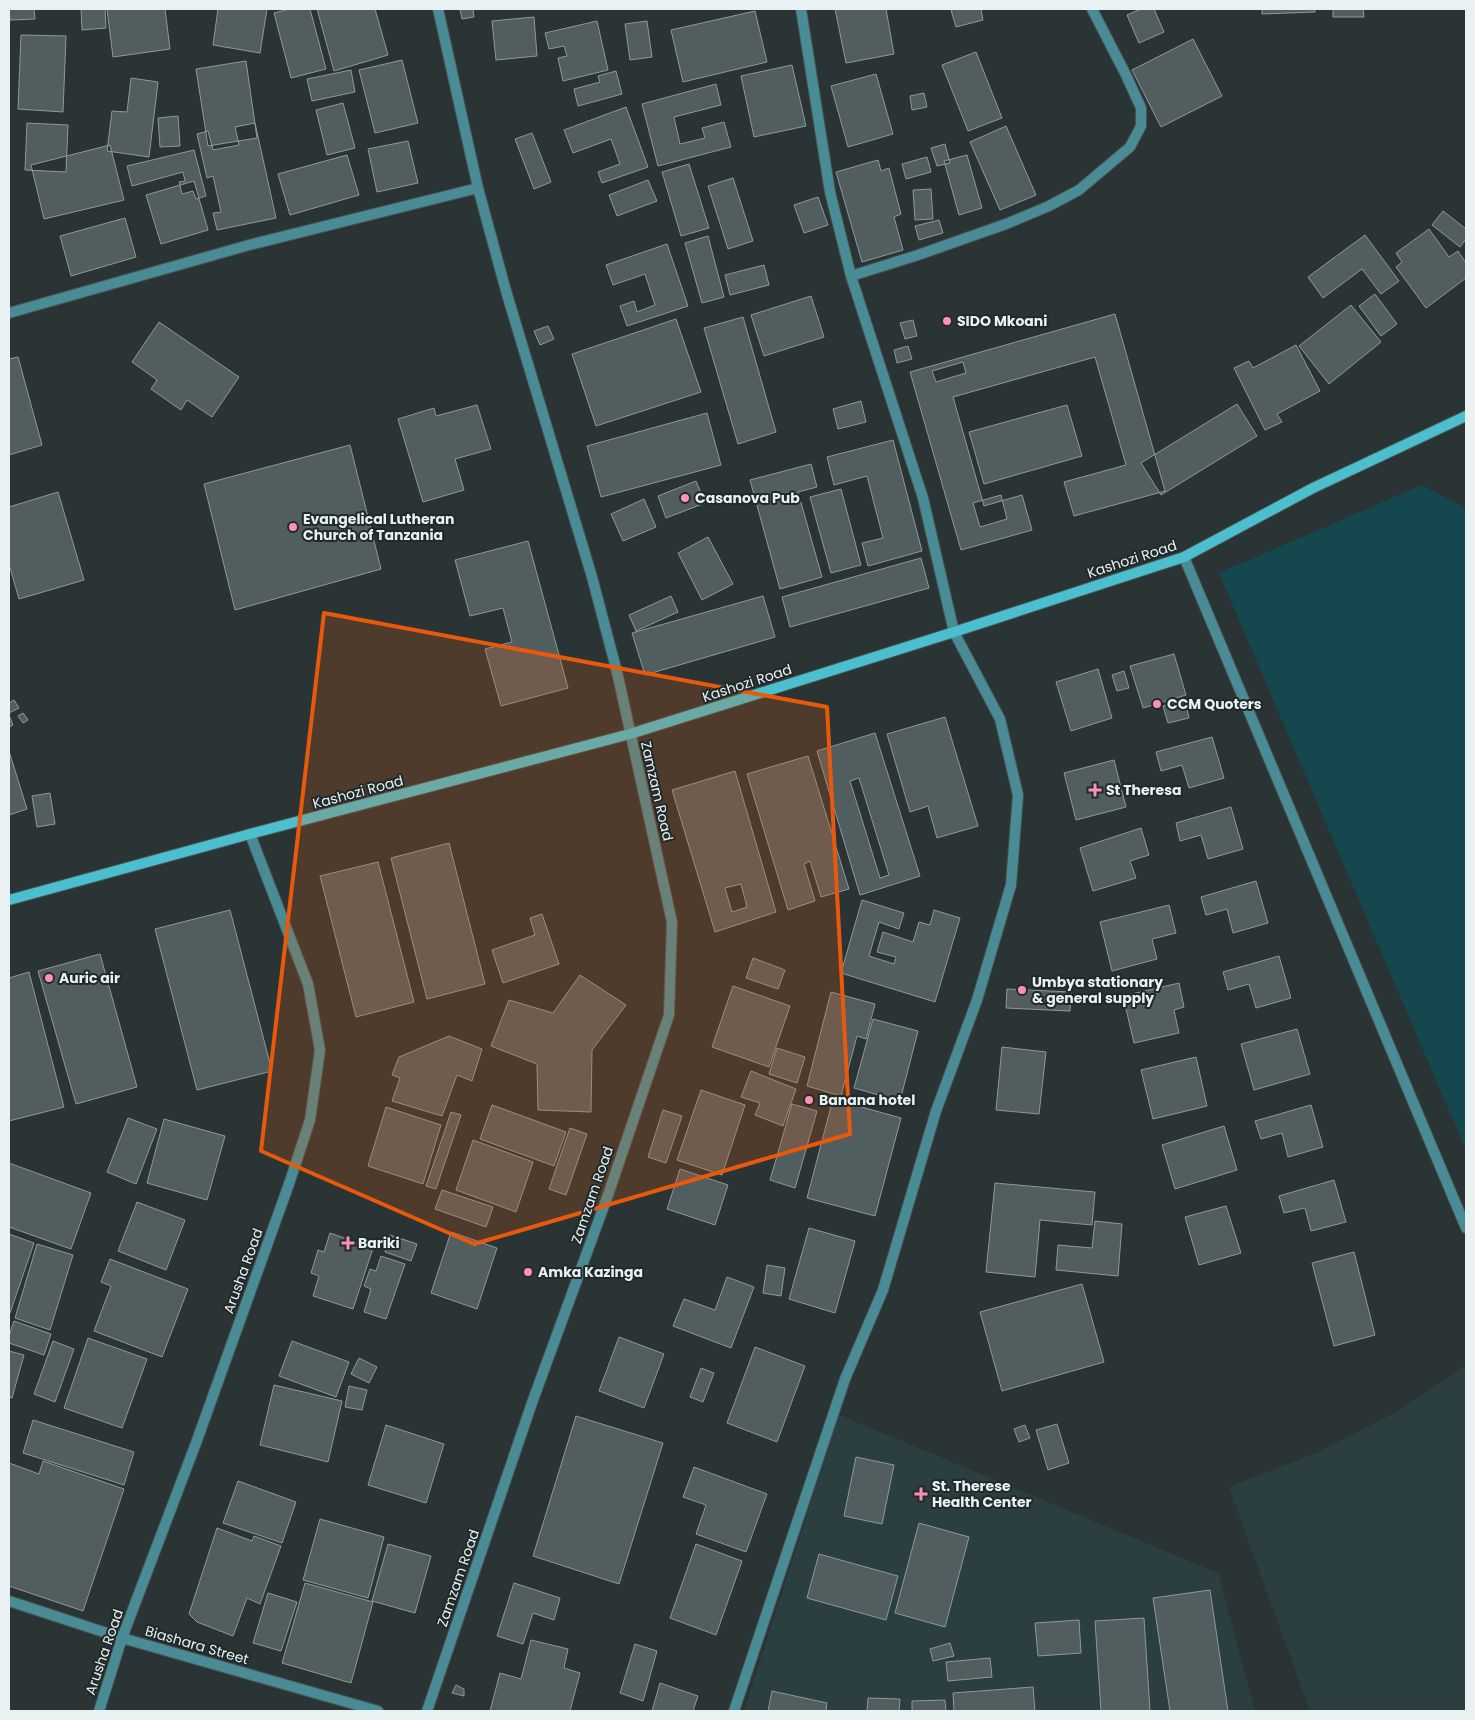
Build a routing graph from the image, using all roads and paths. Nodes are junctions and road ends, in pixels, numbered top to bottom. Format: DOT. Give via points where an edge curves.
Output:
graph roads {
  1 [pos="438,9"];
  2 [pos="801,9"];
  3 [pos="1092,9"];
  4 [pos="478,188"];
  5 [pos="851,276"];
  6 [pos="9,313"];
  7 [pos="1466,416"];
  8 [pos="1184,557"];
  9 [pos="954,632"];
  10 [pos="630,734"];
  11 [pos="250,834"];
  12 [pos="9,900"];
  13 [pos="1466,1228"];
  14 [pos="9,1601"];
  15 [pos="122,1638"];
  16 [pos="99,1711"];
  17 [pos="378,1711"];
  18 [pos="428,1711"];
  19 [pos="734,1711"];
  1 -- 4 [label="street, Zamzam Road"];
  2 -- 5 [label="street" via="830,192"];
  3 -- 5 [label="street" via="1141,108 1141,126 1130,147 1079,190 1049,206 918,256"];
  4 -- 6 [label="street" via="249,245"];
  4 -- 10 [label="street, Zamzam Road" via="592,577"];
  5 -- 9 [label="street" via="923,498"];
  7 -- 8 [label="main road, Kashozi Road" via="1313,488"];
  8 -- 9 [label="main road, Kashozi Road"];
  8 -- 13 [label="street"];
  9 -- 10 [label="main road, Kashozi Road"];
  9 -- 19 [label="street" via="1000,719 1018,795 1011,885 978,1000 936,1111 883,1290 845,1379"];
  10 -- 11 [label="main road, Kashozi Road"];
  10 -- 18 [label="street, Zamzam Road" via="672,922 669,1014"];
  11 -- 12 [label="main road, Kashozi Road"];
  11 -- 15 [label="street, Arusha Road" via="308,984 320,1050 310,1120 196,1443"];
  14 -- 15 [label="street, Biashara Street"];
  15 -- 16 [label="street, Arusha Road"];
  15 -- 17 [label="street, Biashara Street"];
}
